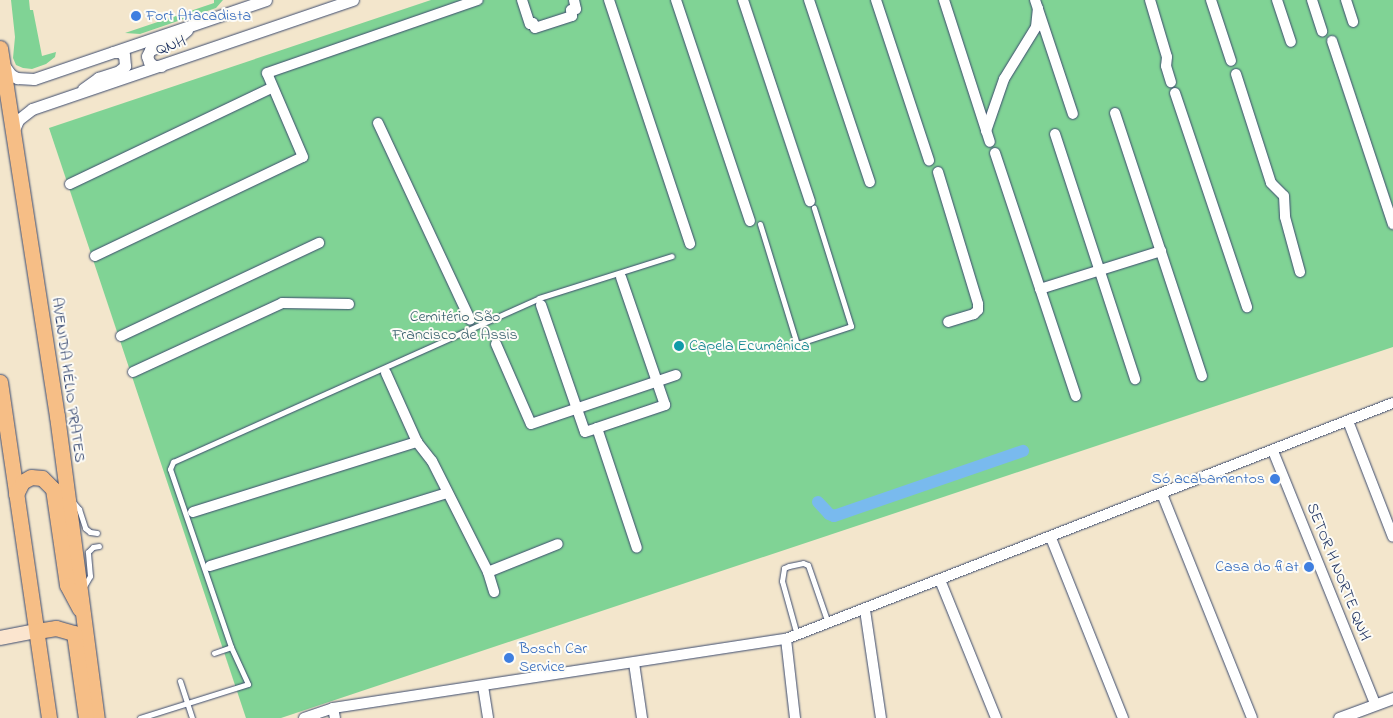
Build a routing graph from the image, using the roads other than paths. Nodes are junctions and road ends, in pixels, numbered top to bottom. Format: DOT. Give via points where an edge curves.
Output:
graph roads {
  1 [pos="266,0"];
  2 [pos="353,0"];
  3 [pos="478,0"];
  4 [pos="522,0"];
  5 [pos="574,0"];
  6 [pos="609,0"];
  7 [pos="676,0"];
  8 [pos="743,0"];
  9 [pos="809,0"];
  10 [pos="876,0"];
  11 [pos="944,0"];
  12 [pos="1150,0"];
  13 [pos="1211,0"];
  14 [pos="1277,0"];
  15 [pos="1312,0"];
  16 [pos="1346,0"];
  17 [pos="1036,4"];
  18 [pos="237,5"];
  19 [pos="1353,22"];
  20 [pos="194,25"];
  21 [pos="1322,31"];
  22 [pos="1332,41"];
  23 [pos="1291,42"];
  24 [pos="0,48"];
  25 [pos="113,52"];
  26 [pos="1232,62"];
  27 [pos="3,64"];
  28 [pos="161,66"];
  29 [pos="1236,74"];
  30 [pos="1170,82"];
  31 [pos="271,88"];
  32 [pos="1175,93"];
  33 [pos="74,96"];
  34 [pos="1115,113"];
  35 [pos="1074,114"];
  36 [pos="378,123"];
  37 [pos="986,131"];
  38 [pos="1055,134"];
  39 [pos="13,136"];
  40 [pos="990,142"];
  41 [pos="995,154"];
  42 [pos="929,160"];
  43 [pos="938,172"];
  44 [pos="870,182"];
  45 [pos="70,184"];
  46 [pos="812,204"];
  47 [pos="755,222"];
  48 [pos="1393,224"];
  49 [pos="319,243"];
  50 [pos="690,244"];
  51 [pos="1161,251"];
  52 [pos="96,256"];
  53 [pos="672,256"];
  54 [pos="1100,270"];
  55 [pos="1300,272"];
  56 [pos="621,278"];
  57 [pos="1040,289"];
  58 [pos="349,304"];
  59 [pos="541,305"];
  60 [pos="1247,307"];
  61 [pos="470,319"];
  62 [pos="948,322"];
  63 [pos="121,336"];
  64 [pos="496,344"];
  65 [pos="133,372"];
  66 [pos="386,373"];
  67 [pos="676,375"];
  68 [pos="1202,376"];
  69 [pos="1135,379"];
  70 [pos="656,381"];
  71 [pos="0,382"];
  72 [pos="1076,396"];
  73 [pos="1393,403"];
  74 [pos="578,408"];
  75 [pos="1348,421"];
  76 [pos="597,428"];
  77 [pos="417,442"];
  78 [pos="1273,450"];
  79 [pos="447,493"];
  80 [pos="16,494"];
  81 [pos="66,494"];
  82 [pos="1162,494"];
  83 [pos="192,512"];
  84 [pos="97,533"];
  85 [pos="1393,537"];
  86 [pos="1051,538"];
  87 [pos="558,544"];
  88 [pos="99,546"];
  89 [pos="637,548"];
  90 [pos="210,566"];
  91 [pos="488,572"];
  92 [pos="940,580"];
  93 [pos="81,590"];
  94 [pos="494,592"];
  95 [pos="866,610"];
  96 [pos="85,619"];
  97 [pos="828,624"];
  98 [pos="37,631"];
  99 [pos="797,636"];
  100 [pos="0,638"];
  101 [pos="786,640"];
  102 [pos="231,647"];
  103 [pos="214,653"];
  104 [pos="634,663"];
  105 [pos="180,681"];
  106 [pos="483,686"];
  107 [pos="1393,698"];
  108 [pos="188,704"];
  109 [pos="1376,704"];
  110 [pos="334,713"];
  111 [pos="49,714"];
  112 [pos="86,718"];
  113 [pos="97,718"];
  114 [pos="140,718"];
  115 [pos="192,718"];
  116 [pos="304,718"];
  117 [pos="488,718"];
  118 [pos="642,718"];
  119 [pos="796,718"];
  120 [pos="881,718"];
  121 [pos="996,718"];
  122 [pos="1123,718"];
  123 [pos="1252,718"];
  124 [pos="1339,718"];
  1 -- 18 [label="street, QNH"];
  2 -- 28 [label="street, QNH"];
  3 -- 31 [label="street" via="267,73"];
  4 -- 5 [label="street" via="530,24 533,23 535,28 572,16 571,10 576,8"];
  6 -- 50 [label="street"];
  7 -- 47 [label="street"];
  8 -- 46 [label="street"];
  9 -- 44 [label="street"];
  10 -- 42 [label="street"];
  11 -- 37 [label="street"];
  12 -- 30 [label="street" via="1167,57"];
  13 -- 26 [label="street"];
  14 -- 23 [label="street"];
  15 -- 21 [label="street"];
  16 -- 19 [label="street"];
  17 -- 35 [label="street"];
  17 -- 37 [label="street" via="1036,27 1004,79"];
  18 -- 20 [label="street, QNH"];
  20 -- 25 [label="street, QNH"];
  20 -- 28 [label="street" via="174,41 150,50 149,62"];
  22 -- 48 [label="street"];
  24 -- 27 [label="main road, AVENIDA HÉLIO PRATES"];
  25 -- 27 [label="street, QNH" via="28,80 11,75"];
  25 -- 33 [label="street" via="124,56 126,62 122,69 98,78"];
  27 -- 39 [label="main road, AVENIDA HÉLIO PRATES"];
  28 -- 33 [label="street, QNH"];
  29 -- 55 [label="street" via="1272,182 1284,196 1285,217"];
  31 -- 45 [label="street"];
  31 -- 52 [label="street" via="303,157"];
  32 -- 60 [label="street"];
  33 -- 39 [label="street, QNH" via="26,112 15,125"];
  34 -- 51 [label="street"];
  36 -- 61 [label="street"];
  37 -- 40 [label="street"];
  38 -- 54 [label="street"];
  39 -- 81 [label="main road, AVENIDA HÉLIO PRATES" via="57,416"];
  41 -- 57 [label="street"];
  43 -- 62 [label="street" via="978,304 974,314"];
  46 -- 47 [label="lane" via="851,326 797,344"];
  49 -- 63 [label="street"];
  51 -- 54 [label="street"];
  51 -- 68 [label="street"];
  53 -- 102 [label="lane" via="539,298 173,462 170,469"];
  54 -- 57 [label="street"];
  54 -- 69 [label="street"];
  56 -- 70 [label="street"];
  57 -- 72 [label="street"];
  58 -- 65 [label="street" via="282,302"];
  59 -- 74 [label="street"];
  64 -- 74 [label="street" via="531,424"];
  66 -- 77 [label="street"];
  67 -- 70 [label="street"];
  70 -- 74 [label="street"];
  70 -- 76 [label="street" via="665,405"];
  71 -- 80 [label="main road"];
  73 -- 75 [label="street"];
  74 -- 76 [label="street" via="585,432"];
  75 -- 78 [label="street"];
  75 -- 85 [label="street"];
  76 -- 89 [label="street"];
  77 -- 79 [label="street" via="432,461"];
  77 -- 83 [label="street"];
  78 -- 82 [label="street"];
  78 -- 109 [label="street, SETOR H NORTE QNH"];
  79 -- 90 [label="street"];
  79 -- 91 [label="street"];
  80 -- 96 [label="main road" via="22,482 31,477 42,478 53,489 67,585"];
  80 -- 98 [label="main road"];
  81 -- 84 [label="lane" via="80,509 85,528"];
  81 -- 93 [label="main road, AVENIDA HÉLIO PRATES"];
  82 -- 86 [label="street"];
  82 -- 123 [label="street"];
  86 -- 92 [label="street"];
  86 -- 122 [label="street"];
  87 -- 91 [label="street"];
  88 -- 93 [label="lane" via="88,552 90,576"];
  91 -- 94 [label="street"];
  92 -- 95 [label="street"];
  92 -- 121 [label="street"];
  93 -- 96 [label="main road, AVENIDA HÉLIO PRATES"];
  95 -- 97 [label="street"];
  95 -- 120 [label="street"];
  96 -- 113 [label="main road, AVENIDA HÉLIO PRATES"];
  97 -- 99 [label="street"];
  97 -- 99 [label="lane" via="808,565 789,566 784,568 782,581"];
  98 -- 100 [label="main road"];
  98 -- 111 [label="main road"];
  98 -- 112 [label="main road" via="56,628 74,633"];
  99 -- 101 [label="street"];
  101 -- 104 [label="street"];
  101 -- 119 [label="street"];
  102 -- 103 [label="lane"];
  102 -- 108 [label="lane" via="248,684"];
  104 -- 106 [label="street"];
  104 -- 118 [label="street"];
  105 -- 108 [label="lane"];
  106 -- 110 [label="street"];
  106 -- 117 [label="street"];
  107 -- 109 [label="street"];
  108 -- 114 [label="lane"];
  108 -- 115 [label="lane"];
  109 -- 124 [label="street"];
  110 -- 116 [label="street"];
}
